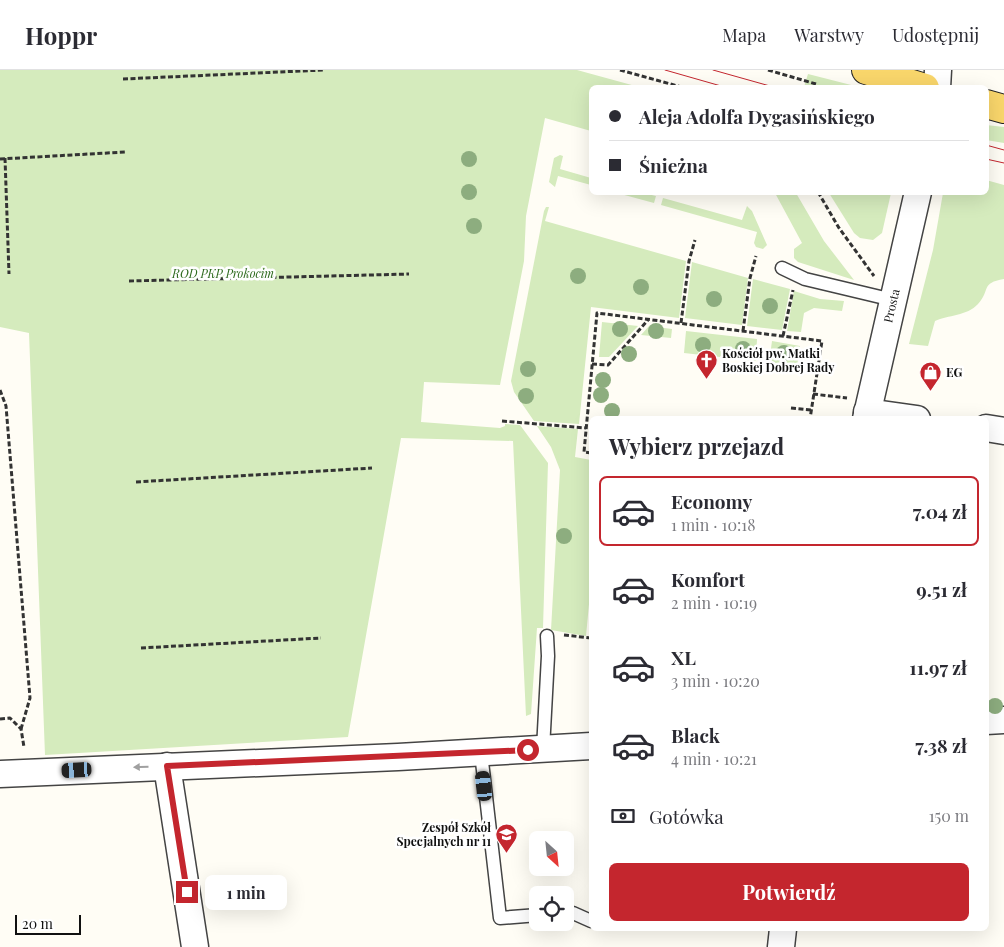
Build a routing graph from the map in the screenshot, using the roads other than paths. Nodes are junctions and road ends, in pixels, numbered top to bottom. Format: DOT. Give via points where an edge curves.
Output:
graph roads {
  1 [pos="866,70"];
  2 [pos="938,70"];
  3 [pos="915,85"];
  4 [pos="937,85"];
  5 [pos="989,105"];
  6 [pos="1004,109"];
  7 [pos="917,195"];
  8 [pos="782,268"];
  9 [pos="885,291"];
  10 [pos="860,409"];
  11 [pos="900,416"];
  12 [pos="989,428"];
  13 [pos="1004,431"];
  14 [pos="552,635"];
  15 [pos="1004,720"];
  16 [pos="989,721"];
  17 [pos="589,746"];
  18 [pos="543,749"];
  19 [pos="481,752"];
  20 [pos="167,766"];
  21 [pos="0,774"];
  22 [pos="574,913"];
  23 [pos="529,916"];
  24 [pos="589,920"];
  25 [pos="783,931"];
  26 [pos="195,947"];
  27 [pos="781,947"];
  1 -- 3 [label="main road"];
  2 -- 4 [label="street"];
  5 -- 6 [label="main road"];
  7 -- 9 [label="street, Prosta"];
  8 -- 9 [label="lane" via="796,275"];
  9 -- 10 [label="street, Prosta"];
  10 -- 11 [label="street"];
  12 -- 13 [label="street"];
  14 -- 18 [label="lane"];
  15 -- 16 [label="street"];
  17 -- 18 [label="street"];
  18 -- 19 [label="street"];
  19 -- 20 [label="street"];
  19 -- 23 [label="lane" via="500,918"];
  20 -- 21 [label="street, one-way"];
  20 -- 26 [label="street"];
  22 -- 24 [label="lane"];
  25 -- 27 [label="street"];
}
